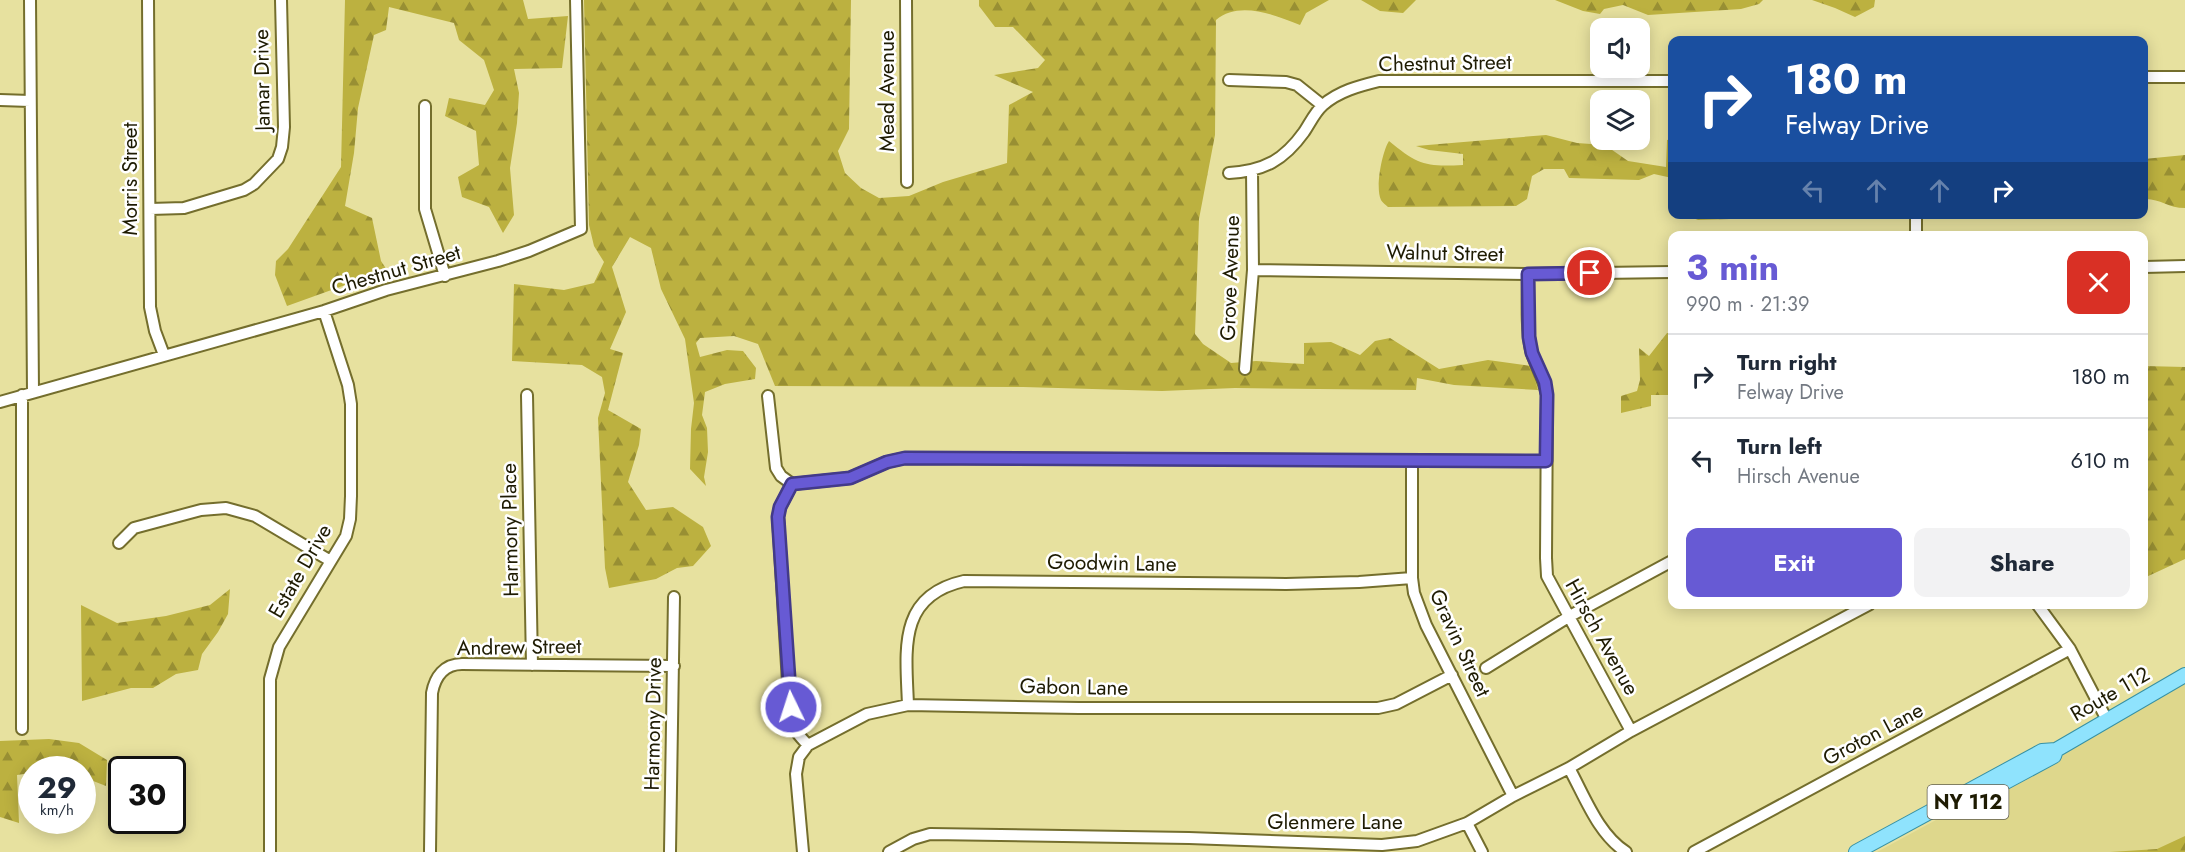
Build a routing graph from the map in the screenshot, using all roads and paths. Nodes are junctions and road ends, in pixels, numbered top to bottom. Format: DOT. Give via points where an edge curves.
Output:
graph roads {
  1 [pos="30,0"];
  2 [pos="148,0"];
  3 [pos="281,0"];
  4 [pos="576,0"];
  5 [pos="906,0"];
  6 [pos="2148,77"];
  7 [pos="2185,77"];
  8 [pos="1229,80"];
  9 [pos="1668,81"];
  10 [pos="0,100"];
  11 [pos="30,101"];
  12 [pos="1322,105"];
  13 [pos="424,106"];
  14 [pos="1252,171"];
  15 [pos="1229,173"];
  16 [pos="907,182"];
  17 [pos="150,209"];
  18 [pos="2185,266"];
  19 [pos="2148,267"];
  20 [pos="1253,270"];
  21 [pos="1668,272"];
  22 [pos="1528,274"];
  23 [pos="446,276"];
  24 [pos="324,311"];
  25 [pos="164,355"];
  26 [pos="1245,369"];
  27 [pos="28,393"];
  28 [pos="527,395"];
  29 [pos="768,396"];
  30 [pos="0,402"];
  31 [pos="1412,461"];
  32 [pos="1546,461"];
  33 [pos="792,484"];
  34 [pos="119,543"];
  35 [pos="329,560"];
  36 [pos="1668,563"];
  37 [pos="1412,578"];
  38 [pos="674,597"];
  39 [pos="1861,609"];
  40 [pos="2041,609"];
  41 [pos="1570,616"];
  42 [pos="2070,649"];
  43 [pos="532,665"];
  44 [pos="674,666"];
  45 [pos="1486,668"];
  46 [pos="1452,675"];
  47 [pos="2185,675"];
  48 [pos="908,705"];
  49 [pos="2107,720"];
  50 [pos="22,729"];
  51 [pos="1631,731"];
  52 [pos="808,745"];
  53 [pos="2056,750"];
  54 [pos="1569,768"];
  55 [pos="1513,796"];
  56 [pos="1467,823"];
  57 [pos="1859,851"];
  58 [pos="270,852"];
  59 [pos="430,852"];
  60 [pos="670,852"];
  61 [pos="803,852"];
  62 [pos="889,852"];
  63 [pos="1482,852"];
  64 [pos="1626,852"];
  65 [pos="1694,852"];
  66 [pos="1877,852"];
  1 -- 11 [label="street"];
  2 -- 17 [label="street, Morris Street"];
  3 -- 17 [label="street, Jamar Drive" via="284,127 278,159 261,179 244,190 184,208"];
  4 -- 23 [label="street, Chestnut Street" via="581,229 529,251"];
  5 -- 16 [label="street, Mead Avenue"];
  6 -- 7 [label="street"];
  8 -- 12 [label="street" via="1286,82 1297,85"];
  9 -- 12 [label="street, Chestnut Street" via="1379,81 1342,92"];
  10 -- 11 [label="street"];
  11 -- 27 [label="street"];
  12 -- 14 [label="street, Chestnut Street" via="1285,155"];
  13 -- 23 [label="street" via="425,209"];
  14 -- 15 [label="street, Chestnut Street"];
  14 -- 20 [label="street, Grove Avenue"];
  17 -- 25 [label="street, Morris Street" via="150,307"];
  18 -- 19 [label="street"];
  20 -- 22 [label="street, Walnut Street"];
  20 -- 26 [label="street, Grove Avenue"];
  21 -- 22 [label="street, Walnut Street"];
  22 -- 32 [label="street, Hirsch Avenue" via="1529,337 1547,395"];
  23 -- 24 [label="street, Chestnut Street" via="386,290"];
  24 -- 25 [label="street, Chestnut Street"];
  24 -- 35 [label="street, Estate Drive" via="348,385 352,455 350,519 346,536"];
  25 -- 27 [label="street, Chestnut Street"];
  27 -- 30 [label="street, Chestnut Street"];
  27 -- 50 [label="street"];
  28 -- 43 [label="street, Harmony Place"];
  29 -- 33 [label="street" via="776,468"];
  31 -- 32 [label="street"];
  31 -- 33 [label="street" via="905,458 850,478"];
  31 -- 37 [label="street, Gravin Street"];
  32 -- 41 [label="street, Hirsch Avenue" via="1547,576"];
  33 -- 52 [label="street" via="778,517 790,716 792,725"];
  34 -- 35 [label="street" via="134,528 201,510 226,508 255,516"];
  35 -- 58 [label="street, Estate Drive" via="279,647 270,679"];
  36 -- 41 [label="street"];
  37 -- 46 [label="street, Gravin Street" via="1422,617"];
  37 -- 48 [label="street, Goodwin Lane" via="1286,584 952,584 927,599 910,625 906,646"];
  38 -- 44 [label="street, Harmony Drive"];
  39 -- 51 [label="street, Glenmere Lane"];
  40 -- 42 [label="street"];
  41 -- 45 [label="street"];
  41 -- 51 [label="street, Hirsch Avenue"];
  42 -- 49 [label="street"];
  42 -- 65 [label="street, Groton Lane"];
  43 -- 44 [label="street, Andrew Street"];
  43 -- 59 [label="street, Andrew Street" via="457,664 446,668 436,679 432,693"];
  44 -- 60 [label="street, Harmony Drive"];
  46 -- 48 [label="street, Gabon Lane" via="1396,704 1378,708"];
  46 -- 55 [label="street, Gravin Street"];
  47 -- 49 [label="main road, Route 112 / NY 112"];
  48 -- 52 [label="street, Gabon Lane" via="867,714"];
  49 -- 53 [label="main road, Route 112 / NY 112"];
  51 -- 54 [label="street, Glenmere Lane"];
  52 -- 61 [label="street" via="796,765"];
  53 -- 57 [label="main road, Route 112 / NY 112" via="2042,751"];
  53 -- 66 [label="main road, Route 112 / NY 112" via="2054,756"];
  54 -- 55 [label="street, Glenmere Lane"];
  54 -- 64 [label="street" via="1606,835"];
  55 -- 56 [label="street, Glenmere Lane"];
  56 -- 62 [label="street, Glenmere Lane" via="1417,841 1382,845 939,834 913,839"];
  56 -- 63 [label="street"];
}
